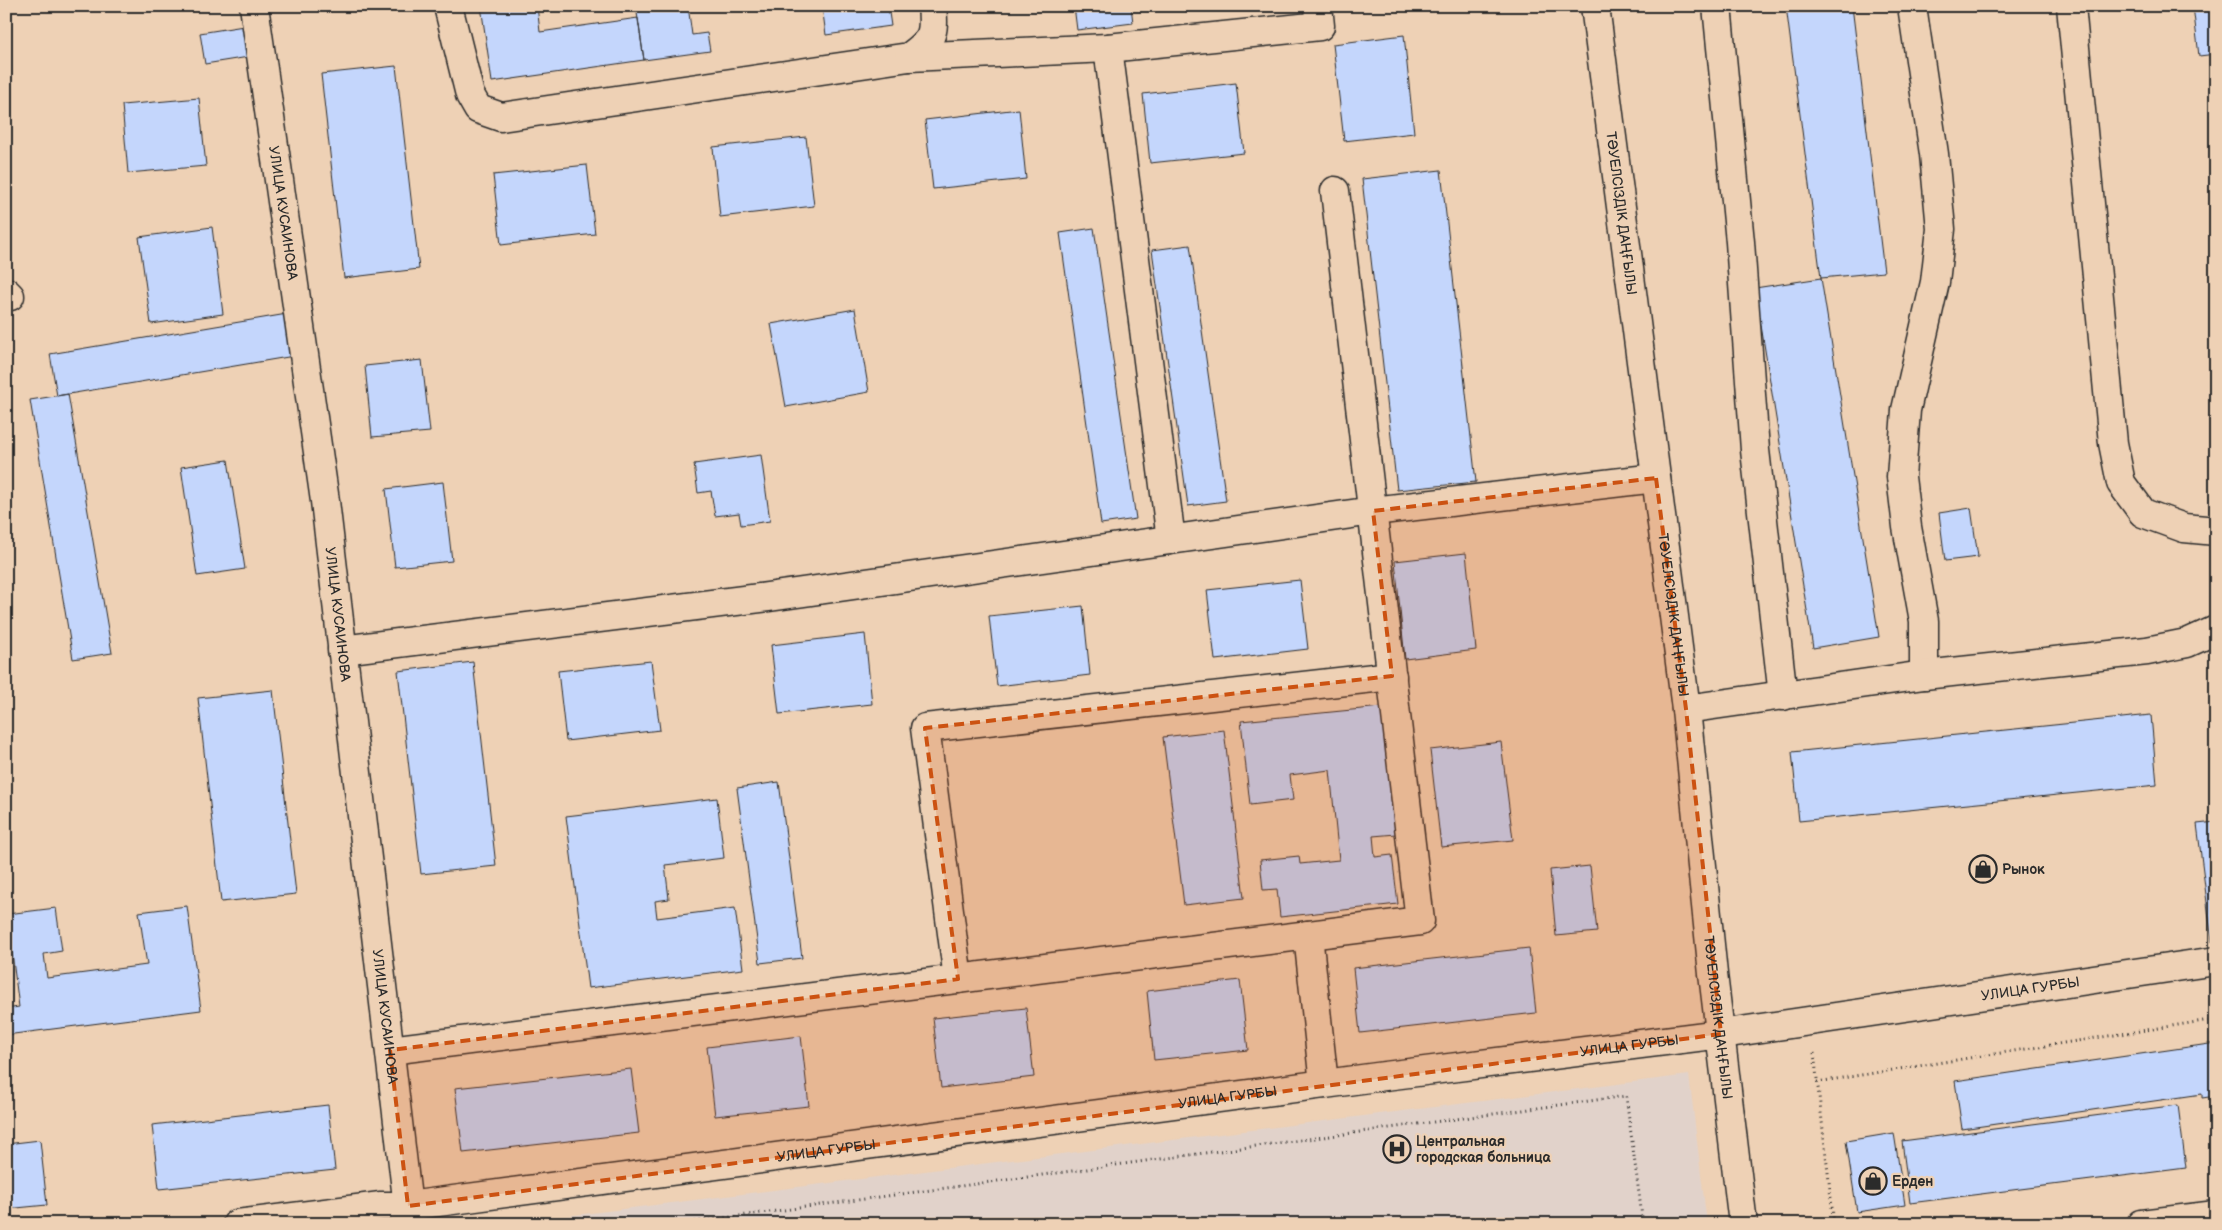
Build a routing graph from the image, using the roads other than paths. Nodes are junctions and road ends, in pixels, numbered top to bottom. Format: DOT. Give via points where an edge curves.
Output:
graph roads {
  1 [pos="254,6"];
  2 [pos="448,6"];
  3 [pos="932,6"];
  4 [pos="1318,6"];
  5 [pos="1595,6"];
  6 [pos="1717,6"];
  7 [pos="1912,6"];
  8 [pos="2071,6"];
  9 [pos="1108,48"];
  10 [pos="909,57"];
  11 [pos="1336,191"];
  12 [pos="1656,478"];
  13 [pos="1373,511"];
  14 [pos="2216,531"];
  15 [pos="1171,540"];
  16 [pos="2216,630"];
  17 [pos="342,650"];
  18 [pos="1924,675"];
  19 [pos="1392,676"];
  20 [pos="1783,696"];
  21 [pos="1686,709"];
  22 [pos="1308,935"];
  23 [pos="2216,962"];
  24 [pos="958,979"];
  25 [pos="1721,1034"];
  26 [pos="390,1050"];
  27 [pos="1324,1084"];
  28 [pos="2216,1214"];
  29 [pos="409,1215"];
  30 [pos="237,1224"];
  31 [pos="1743,1224"];
  32 [pos="2141,1224"];
  1 -- 17 [label="street, УЛИЦА КУСАИНОВА" via="325,501"];
  2 -- 10 [label="street" via="470,95 478,109 501,117"];
  3 -- 10 [label="street" via="934,24 928,43"];
  4 -- 9 [label="street" via="1320,26"];
  5 -- 12 [label="street, ТӘУЕЛСІЗДІК ДАҢҒЫЛЫ"];
  6 -- 20 [label="street" via="1740,242 1755,450"];
  7 -- 18 [label="street" via="1934,154 1941,229 1935,282 1906,410 1901,477 1924,621"];
  8 -- 14 [label="street" via="2113,443 2121,483 2143,513 2184,528"];
  9 -- 10 [label="street"];
  9 -- 15 [label="street"];
  11 -- 13 [label="street"];
  12 -- 13 [label="street"];
  12 -- 21 [label="street, ТӘУЕЛСІЗДІК ДАҢҒЫЛЫ"];
  13 -- 15 [label="street"];
  13 -- 19 [label="street"];
  15 -- 17 [label="street" via="768,597"];
  16 -- 18 [label="street" via="2187,643 2147,651"];
  17 -- 26 [label="street, УЛИЦА КУСАИНОВА"];
  18 -- 20 [label="street"];
  19 -- 22 [label="street" via="1420,921"];
  19 -- 24 [label="street" via="925,728"];
  20 -- 21 [label="street"];
  21 -- 25 [label="street, ТӘУЕЛСІЗДІК ДАҢҒЫЛЫ"];
  22 -- 24 [label="street"];
  22 -- 27 [label="street"];
  23 -- 25 [label="street, УЛИЦА ГУРБЫ"];
  24 -- 26 [label="street"];
  25 -- 27 [label="street, УЛИЦА ГУРБЫ"];
  25 -- 31 [label="street, ТӘУЕЛСІЗДІК ДАҢҒЫЛЫ"];
  26 -- 29 [label="street, УЛИЦА КУСАИНОВА"];
  27 -- 29 [label="street, УЛИЦА ГУРБЫ"];
  28 -- 32 [label="street"];
  29 -- 30 [label="street, УЛИЦА ГУРБЫ" via="381,1206"];
}
